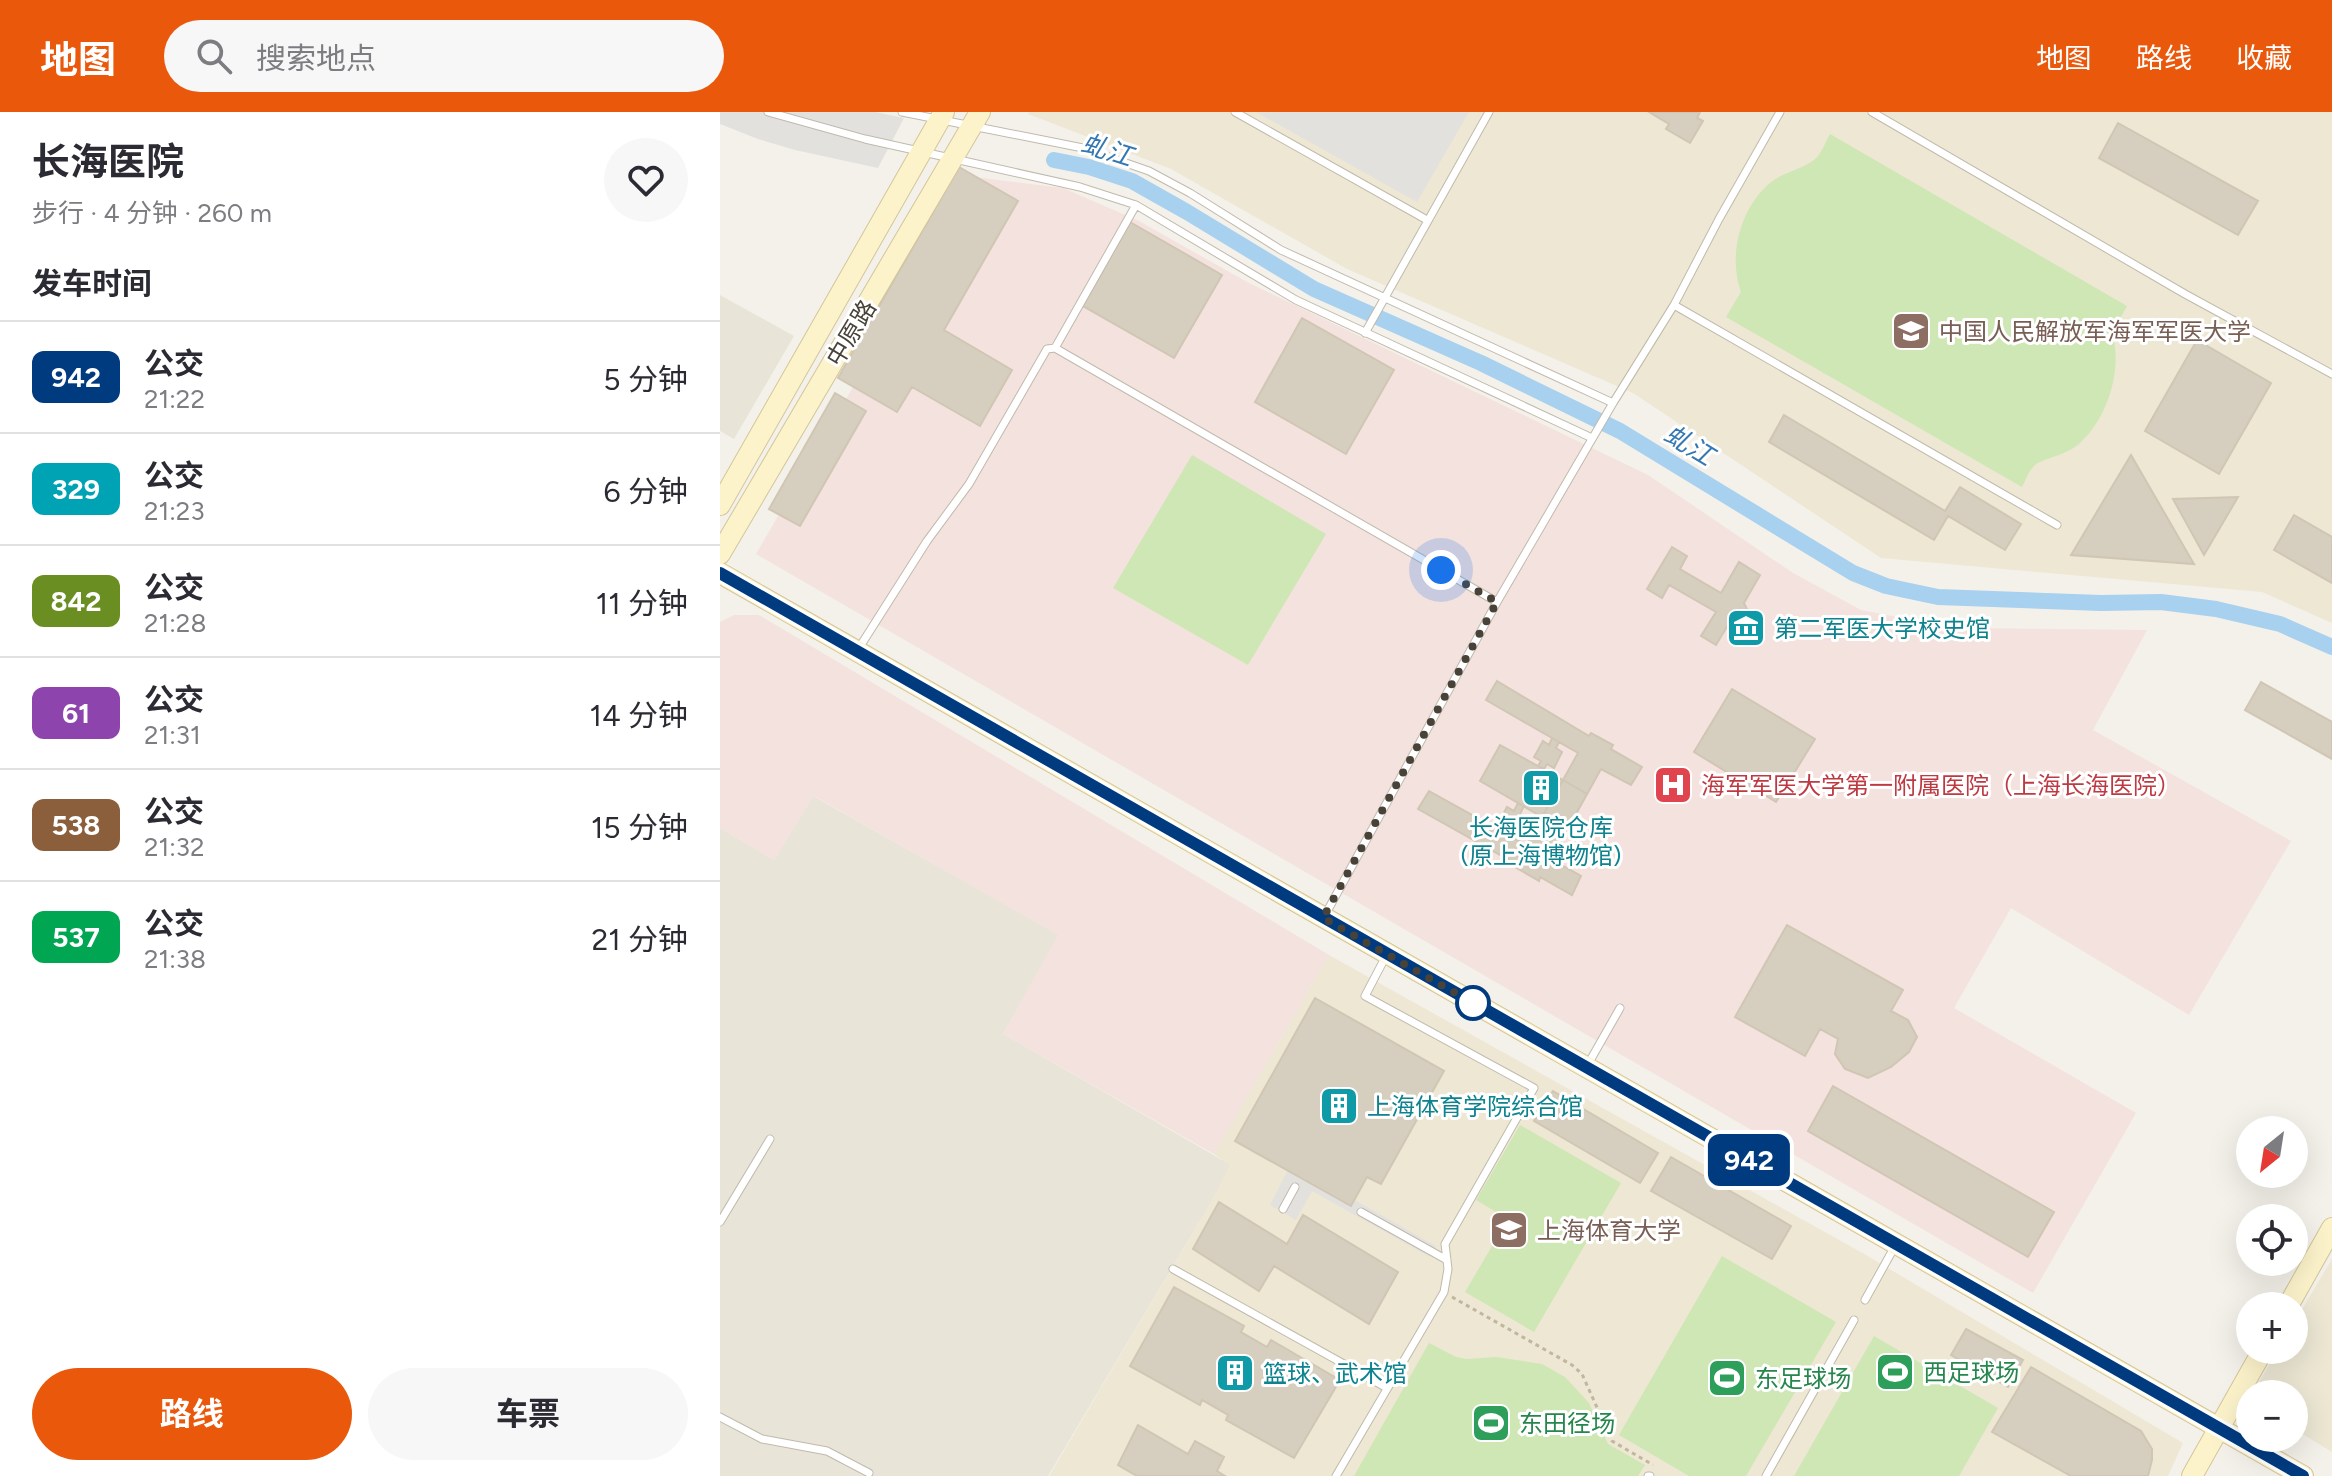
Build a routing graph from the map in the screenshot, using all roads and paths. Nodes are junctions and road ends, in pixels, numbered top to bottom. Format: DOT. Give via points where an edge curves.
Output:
graph roads {
  1 [pos="768,112"];
  2 [pos="902,112"];
  3 [pos="1235,112"];
  4 [pos="1489,112"];
  5 [pos="1780,112"];
  6 [pos="1872,112"];
  7 [pos="941,116"];
  8 [pos="976,120"];
  9 [pos="920,153"];
  10 [pos="953,160"];
  11 [pos="1136,205"];
  12 [pos="1427,220"];
  13 [pos="1383,298"];
  14 [pos="1674,305"];
  15 [pos="1365,333"];
  16 [pos="1055,348"];
  17 [pos="2332,374"];
  18 [pos="1610,407"];
  19 [pos="1594,436"];
  20 [pos="720,505"];
  21 [pos="2057,525"];
  22 [pos="720,554"];
  23 [pos="720,573"];
  24 [pos="1497,602"];
  25 [pos="856,651"];
  26 [pos="1323,918"];
  27 [pos="1387,955"];
  28 [pos="1620,1008"];
  29 [pos="1586,1068"];
  30 [pos="770,1139"];
  31 [pos="1295,1187"];
  32 [pos="1283,1209"];
  33 [pos="1361,1212"];
  34 [pos="720,1222"];
  35 [pos="2332,1228"];
  36 [pos="1896,1244"];
  37 [pos="1447,1260"];
  38 [pos="1173,1269"];
  39 [pos="1444,1292"];
  40 [pos="2296,1292"];
  41 [pos="1865,1300"];
  42 [pos="1854,1320"];
  43 [pos="2255,1364"];
  44 [pos="1387,1388"];
  45 [pos="720,1417"];
  46 [pos="2219,1427"];
  47 [pos="869,1473"];
  48 [pos="1336,1476"];
  49 [pos="1649,1476"];
  50 [pos="1766,1476"];
  51 [pos="2192,1476"];
  52 [pos="2303,1476"];
  1 -- 9 [label="lane"];
  2 -- 7 [label="lane"];
  3 -- 12 [label="lane"];
  4 -- 12 [label="lane"];
  5 -- 14 [label="lane"];
  6 -- 17 [label="lane"];
  7 -- 8 [label="lane"];
  7 -- 9 [label="street, 中原路"];
  8 -- 10 [label="street, 中原路"];
  8 -- 13 [label="lane" via="1149,171 1281,250"];
  9 -- 10 [label="lane"];
  9 -- 20 [label="street, 中原路"];
  10 -- 11 [label="lane" via="1080,187"];
  10 -- 22 [label="street, 中原路"];
  11 -- 15 [label="lane" via="1285,294"];
  11 -- 16 [label="lane"];
  12 -- 13 [label="lane"];
  13 -- 15 [label="lane"];
  13 -- 18 [label="lane"];
  14 -- 18 [label="lane"];
  14 -- 21 [label="lane"];
  15 -- 19 [label="lane"];
  16 -- 24 [label="lane"];
  16 -- 25 [label="lane" via="1047,349 969,484"];
  18 -- 19 [label="lane"];
  19 -- 24 [label="lane"];
  23 -- 25 [label="street"];
  24 -- 26 [label="lane"];
  25 -- 26 [label="street"];
  26 -- 27 [label="street"];
  27 -- 29 [label="street"];
  27 -- 37 [label="lane" via="1365,996 1534,1088 1445,1244"];
  28 -- 29 [label="lane"];
  29 -- 36 [label="street"];
  30 -- 34 [label="lane"];
  31 -- 32 [label="lane"];
  33 -- 37 [label="lane"];
  35 -- 40 [label="street"];
  36 -- 41 [label="lane"];
  36 -- 46 [label="street"];
  37 -- 39 [label="lane"];
  38 -- 44 [label="lane"];
  39 -- 44 [label="lane"];
  39 -- 49 [label="path" via="1572,1365 1582,1374 1612,1441 1654,1465"];
  42 -- 50 [label="lane"];
  43 -- 46 [label="street"];
  44 -- 48 [label="lane"];
  45 -- 47 [label="lane" via="762,1439 827,1451"];
  46 -- 51 [label="street"];
  46 -- 52 [label="street"];
}
